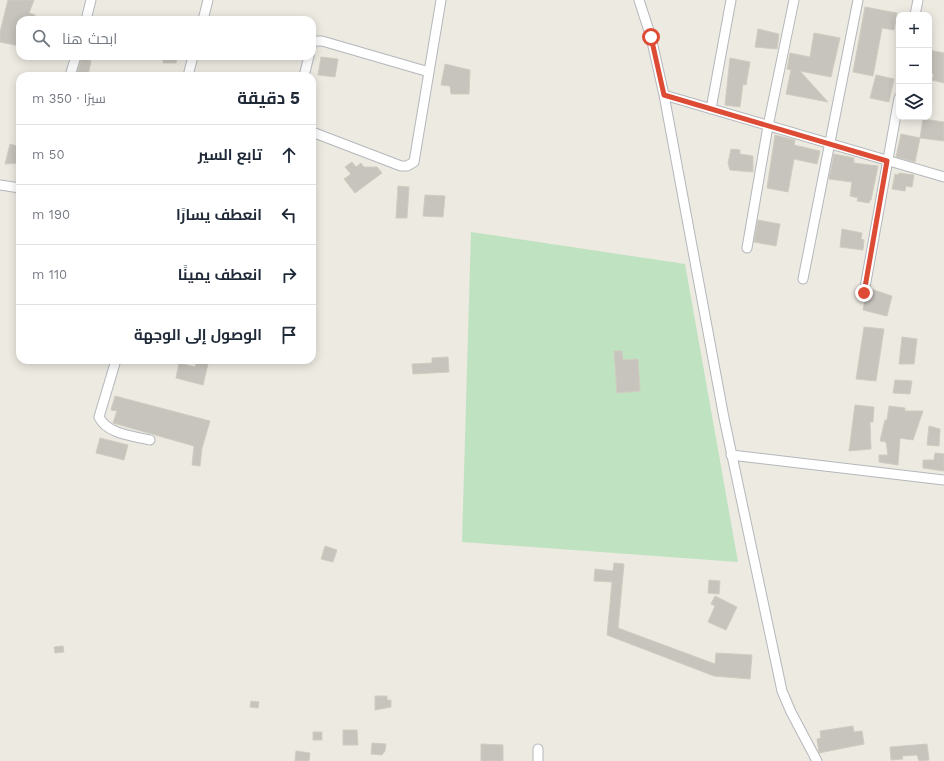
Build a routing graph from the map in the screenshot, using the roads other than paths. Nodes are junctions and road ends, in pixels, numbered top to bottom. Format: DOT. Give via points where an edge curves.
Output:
graph roads {
  1 [pos="91,0"];
  2 [pos="208,0"];
  3 [pos="441,0"];
  4 [pos="639,0"];
  5 [pos="731,0"];
  6 [pos="794,0"];
  7 [pos="858,0"];
  8 [pos="918,0"];
  9 [pos="916,12"];
  10 [pos="87,16"];
  11 [pos="204,16"];
  12 [pos="316,41"];
  13 [pos="75,60"];
  14 [pos="193,60"];
  15 [pos="308,60"];
  16 [pos="71,72"];
  17 [pos="189,72"];
  18 [pos="305,72"];
  19 [pos="429,72"];
  20 [pos="664,95"];
  21 [pos="711,109"];
  22 [pos="896,114"];
  23 [pos="768,126"];
  24 [pos="316,134"];
  25 [pos="829,144"];
  26 [pos="887,161"];
  27 [pos="944,177"];
  28 [pos="0,185"];
  29 [pos="16,187"];
  30 [pos="746,248"];
  31 [pos="803,280"];
  32 [pos="864,293"];
  33 [pos="115,364"];
  34 [pos="150,440"];
  35 [pos="731,455"];
  36 [pos="944,480"];
  37 [pos="538,749"];
  38 [pos="538,761"];
  39 [pos="817,761"];
  1 -- 10 [label="street"];
  2 -- 11 [label="street"];
  3 -- 19 [label="street"];
  4 -- 20 [label="street" via="651,37"];
  5 -- 21 [label="street"];
  6 -- 23 [label="street"];
  7 -- 25 [label="street"];
  8 -- 9 [label="street"];
  12 -- 19 [label="street"];
  13 -- 16 [label="street"];
  14 -- 17 [label="street"];
  15 -- 18 [label="street"];
  19 -- 24 [label="street" via="414,162 411,165 401,166"];
  20 -- 21 [label="street"];
  20 -- 35 [label="street"];
  21 -- 23 [label="street"];
  22 -- 26 [label="street"];
  23 -- 25 [label="street"];
  23 -- 30 [label="street"];
  25 -- 26 [label="street"];
  25 -- 31 [label="street"];
  26 -- 27 [label="street"];
  26 -- 32 [label="street"];
  28 -- 29 [label="street"];
  33 -- 34 [label="street" via="99,417 102,424"];
  35 -- 36 [label="street"];
  35 -- 39 [label="street" via="785,701"];
  37 -- 38 [label="street"];
}
